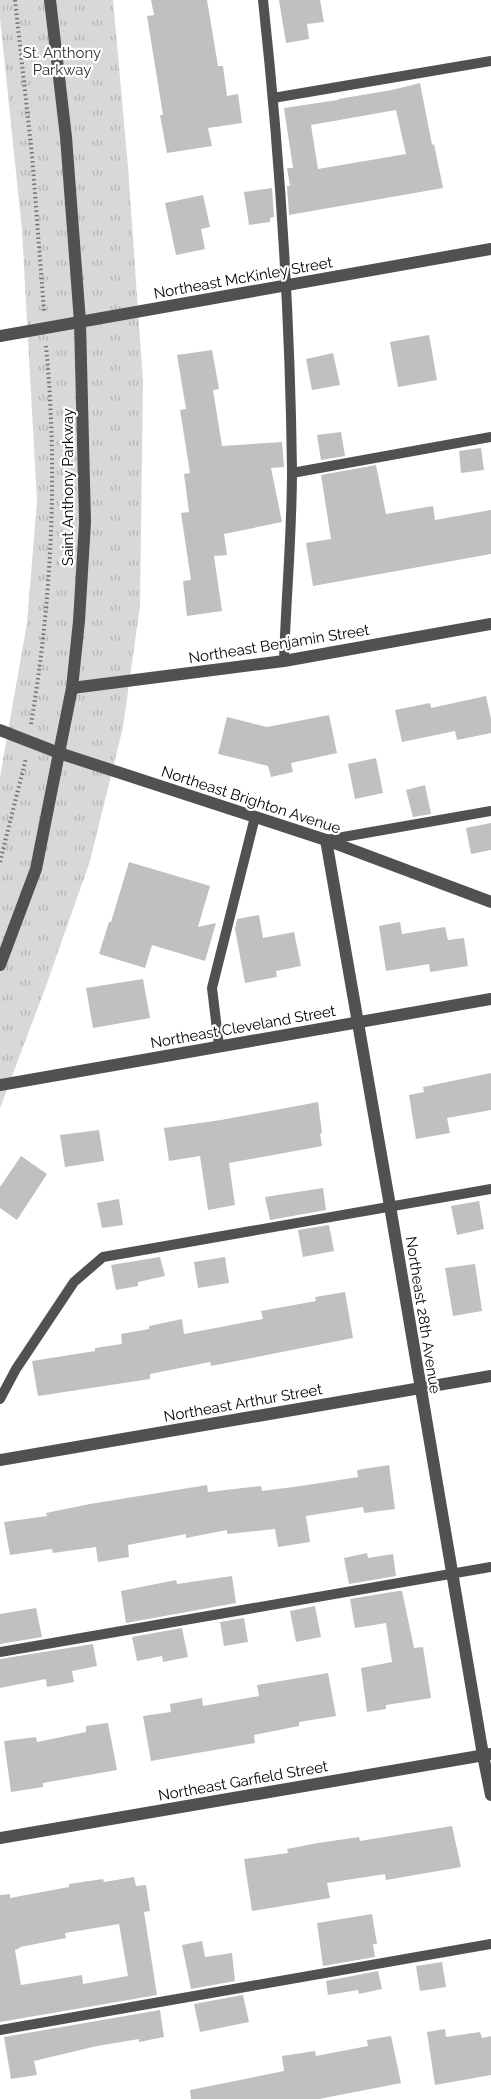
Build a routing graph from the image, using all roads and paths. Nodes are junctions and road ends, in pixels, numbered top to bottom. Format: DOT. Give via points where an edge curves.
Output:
graph roads {
  1 [pos="15,0"];
  2 [pos="50,0"];
  3 [pos="263,0"];
  4 [pos="491,61"];
  5 [pos="273,98"];
  6 [pos="491,249"];
  7 [pos="287,285"];
  8 [pos="42,298"];
  9 [pos="80,322"];
  10 [pos="0,336"];
  11 [pos="47,356"];
  12 [pos="491,438"];
  13 [pos="292,473"];
  14 [pos="491,624"];
  15 [pos="284,661"];
  16 [pos="72,688"];
  17 [pos="32,718"];
  18 [pos="0,730"];
  19 [pos="59,753"];
  20 [pos="24,772"];
  21 [pos="491,811"];
  22 [pos="255,817"];
  23 [pos="326,840"];
  24 [pos="0,862"];
  25 [pos="491,902"];
  26 [pos="0,965"];
  27 [pos="491,999"];
  28 [pos="358,1022"];
  29 [pos="219,1046"];
  30 [pos="0,1085"];
  31 [pos="491,1189"];
  32 [pos="390,1206"];
  33 [pos="491,1376"];
  34 [pos="420,1388"];
  35 [pos="0,1399"];
  36 [pos="0,1460"];
  37 [pos="491,1567"];
  38 [pos="452,1574"];
  39 [pos="0,1652"];
  40 [pos="487,1755"];
  41 [pos="491,1795"];
  42 [pos="0,1838"];
  43 [pos="491,1944"];
  44 [pos="0,2030"];
  1 -- 8 [label="path" via="32,154"];
  2 -- 9 [label="street, Saint Anthony Parkway" via="66,137"];
  3 -- 5 [label="lane"];
  4 -- 5 [label="lane"];
  5 -- 7 [label="lane"];
  6 -- 7 [label="street, Northeast McKinley Street"];
  7 -- 9 [label="street, Northeast McKinley Street"];
  7 -- 13 [label="lane"];
  9 -- 10 [label="street, Northeast McKinley Street"];
  9 -- 16 [label="street, Saint Anthony Parkway" via="85,522"];
  11 -- 17 [label="path" via="52,463 50,549 46,625"];
  12 -- 13 [label="lane"];
  13 -- 15 [label="lane"];
  14 -- 15 [label="street, Northeast Benjamin Street"];
  15 -- 16 [label="street, Northeast Benjamin Street"];
  16 -- 19 [label="street, Saint Anthony Parkway"];
  18 -- 19 [label="street, Northeast Brighton Avenue"];
  19 -- 22 [label="street, Northeast Brighton Avenue"];
  19 -- 26 [label="street, Saint Anthony Parkway" via="36,869"];
  20 -- 24 [label="path"];
  21 -- 23 [label="lane"];
  22 -- 23 [label="street, Northeast Brighton Avenue"];
  22 -- 29 [label="lane" via="212,988"];
  23 -- 25 [label="street, Northeast Brighton Avenue"];
  23 -- 28 [label="street, Northeast 28th Avenue"];
  27 -- 28 [label="street, Northeast Cleveland Street"];
  28 -- 29 [label="street, Northeast Cleveland Street"];
  28 -- 32 [label="street, Northeast 28th Avenue"];
  29 -- 30 [label="street, Northeast Cleveland Street"];
  31 -- 32 [label="lane"];
  32 -- 34 [label="street, Northeast 28th Avenue"];
  32 -- 35 [label="lane" via="103,1257 74,1282"];
  33 -- 34 [label="street, Northeast Arthur Street"];
  34 -- 36 [label="street, Northeast Arthur Street"];
  34 -- 38 [label="street, Northeast 28th Avenue"];
  37 -- 38 [label="lane"];
  38 -- 39 [label="lane"];
  38 -- 40 [label="street, Northeast 28th Avenue"];
  40 -- 41 [label="street, Northeast 28th Avenue"];
  40 -- 42 [label="street, Northeast Garfield Street"];
  43 -- 44 [label="lane"];
}
